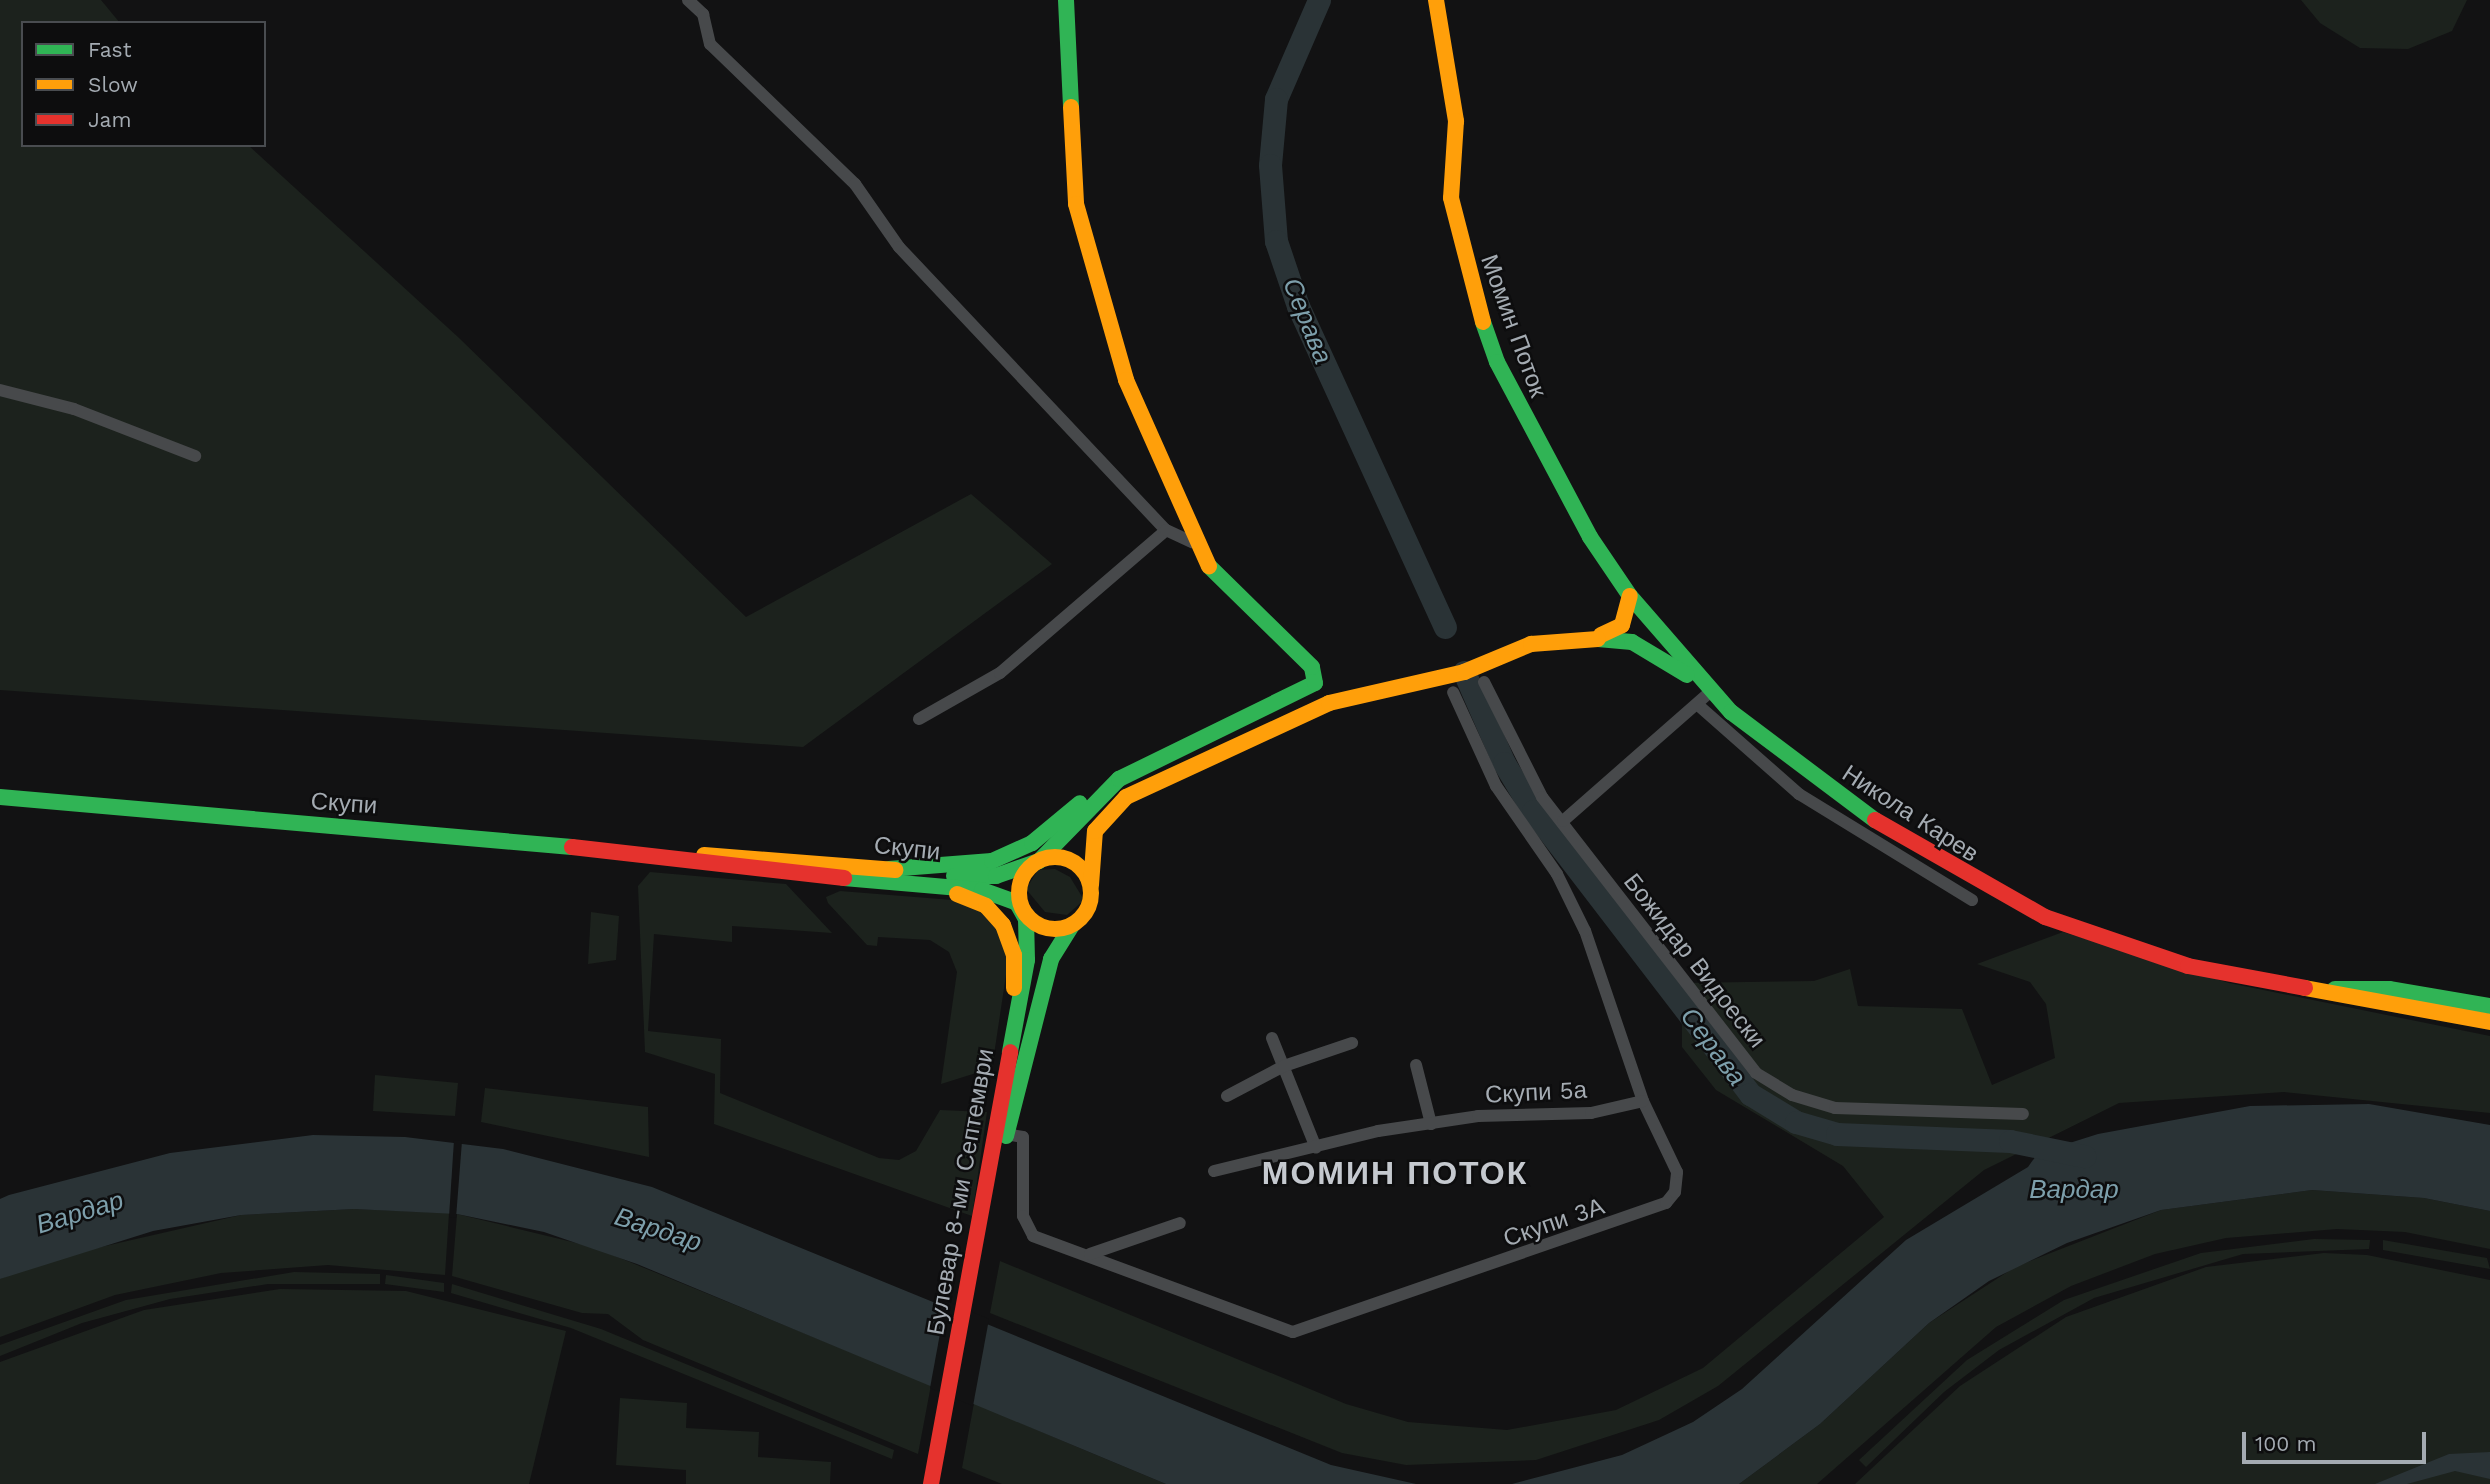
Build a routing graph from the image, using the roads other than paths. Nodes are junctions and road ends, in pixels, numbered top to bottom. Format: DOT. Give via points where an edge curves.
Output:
graph roads {
  1 [pos="688,0"];
  2 [pos="1066,0"];
  3 [pos="1436,0"];
  4 [pos="0,390"];
  5 [pos="195,456"];
  6 [pos="1166,530"];
  7 [pos="1192,542"];
  8 [pos="1612,569"];
  9 [pos="1630,596"];
  10 [pos="1598,635"];
  11 [pos="1484,682"];
  12 [pos="1453,692"];
  13 [pos="1710,692"];
  14 [pos="1698,705"];
  15 [pos="919,719"];
  16 [pos="1119,779"];
  17 [pos="0,797"];
  18 [pos="1563,821"];
  19 [pos="684,858"];
  20 [pos="1039,861"];
  21 [pos="889,869"];
  22 [pos="923,885"];
  23 [pos="1091,885"];
  24 [pos="1972,900"];
  25 [pos="1023,908"];
  26 [pos="1072,925"];
  27 [pos="2258,982"];
  28 [pos="2490,1006"];
  29 [pos="2490,1022"];
  30 [pos="1013,1027"];
  31 [pos="1272,1038"];
  32 [pos="1352,1043"];
  33 [pos="1416,1065"];
  34 [pos="1284,1066"];
  35 [pos="1227,1096"];
  36 [pos="1643,1101"];
  37 [pos="2023,1114"];
  38 [pos="1431,1124"];
  39 [pos="1006,1134"];
  40 [pos="1316,1148"];
  41 [pos="1214,1171"];
  42 [pos="1180,1223"];
  43 [pos="984,1228"];
  44 [pos="1090,1254"];
  45 [pos="937,1482"];
  1 -- 6 [label="street" via="703,14 710,44 855,184 899,247"];
  2 -- 7 [label="street" via="1080,225 1103,316"];
  3 -- 8 [label="street, Момин Поток" via="1456,121 1451,198 1464,262 1497,362 1562,493"];
  4 -- 5 [label="street" via="74,409"];
  6 -- 7 [label="street"];
  6 -- 15 [label="street" via="1000,673"];
  7 -- 16 [label="street" via="1224,586 1312,667 1315,684"];
  8 -- 9 [label="street, Никола Карев"];
  9 -- 10 [label="street" via="1619,629"];
  9 -- 13 [label="street, Никола Карев"];
  10 -- 13 [label="street" via="1639,644"];
  10 -- 23 [label="street" via="1537,642 1486,664 1351,697 1126,797 1095,831"];
  11 -- 18 [label="street, Божидар Видоески" via="1525,771"];
  12 -- 36 [label="street, Скупи 3А" via="1496,786 1572,900"];
  13 -- 14 [label="street"];
  13 -- 27 [label="street, Никола Карев" via="1821,783 1959,875 2088,935"];
  14 -- 18 [label="street"];
  14 -- 24 [label="street" via="1798,794"];
  16 -- 20 [label="street"];
  16 -- 21 [label="street" via="1007,855 965,867"];
  17 -- 19 [label="street, Скупи"];
  18 -- 37 [label="street, Божидар Видоески" via="1728,1043 1774,1086 1835,1108"];
  19 -- 21 [label="street, Скупи" via="765,855"];
  19 -- 22 [label="street, Скупи"];
  20 -- 21 [label="street, Скупи" via="982,877"];
  20 -- 23 [label="street" via="1070,862"];
  20 -- 25 [label="street" via="1019,884"];
  22 -- 25 [label="street, Скупи" via="993,892"];
  22 -- 30 [label="street" via="979,902 1000,920 1014,955"];
  23 -- 26 [label="street" via="1089,909"];
  25 -- 26 [label="street" via="1045,926"];
  25 -- 30 [label="street, Булевар 8-ми Септември" via="1028,950"];
  26 -- 39 [label="street, Булевар 8-ми Септември" via="1051,959"];
  27 -- 28 [label="street, Никола Карев" via="2389,989"];
  27 -- 29 [label="street, Никола Карев"];
  30 -- 43 [label="street, Булевар 8-ми Септември"];
  31 -- 34 [label="street"];
  32 -- 34 [label="street"];
  33 -- 38 [label="street"];
  34 -- 35 [label="street"];
  34 -- 40 [label="street"];
  36 -- 38 [label="street, Скупи 5а" via="1591,1113"];
  36 -- 44 [label="street, Скупи 3А" via="1676,1171 1675,1192 1657,1210 1381,1298 1306,1331 1293,1332 1163,1286"];
  38 -- 40 [label="street, Скупи 5а"];
  39 -- 43 [label="street, Булевар 8-ми Септември"];
  39 -- 44 [label="street, Скупи 3А" via="1023,1137 1026,1227 1033,1236"];
  40 -- 41 [label="street, Скупи 5а"];
  42 -- 44 [label="street"];
  43 -- 45 [label="street, Булевар 8-ми Септември"];
}
